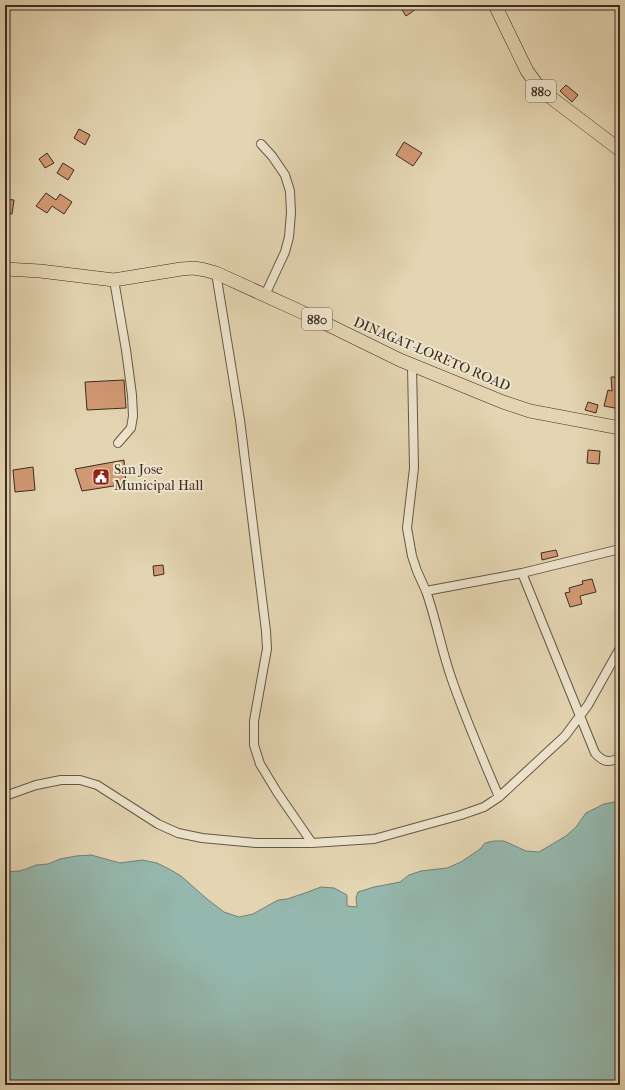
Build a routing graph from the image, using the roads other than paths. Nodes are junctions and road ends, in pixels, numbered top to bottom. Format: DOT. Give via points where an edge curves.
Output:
graph roads {
  1 [pos="495,5"];
  2 [pos="261,144"];
  3 [pos="620,150"];
  4 [pos="5,269"];
  5 [pos="216,272"];
  6 [pos="114,280"];
  7 [pos="265,295"];
  8 [pos="412,365"];
  9 [pos="620,428"];
  10 [pos="118,443"];
  11 [pos="620,549"];
  12 [pos="522,573"];
  13 [pos="426,591"];
  14 [pos="620,648"];
  15 [pos="580,717"];
  16 [pos="620,758"];
  17 [pos="5,796"];
  18 [pos="499,797"];
  19 [pos="312,843"];
  1 -- 3 [label="main road, 880" via="527,71 541,90"];
  2 -- 7 [label="street" via="285,175 290,191 291,213 285,252"];
  4 -- 6 [label="main road, DINAGAT-LORETO ROAD / 880"];
  5 -- 6 [label="main road, DINAGAT-LORETO ROAD / 880" via="194,268 181,269"];
  5 -- 7 [label="main road, DINAGAT-LORETO ROAD / 880"];
  5 -- 19 [label="street" via="240,420 266,631 267,649 254,721 254,745 260,764"];
  6 -- 10 [label="street" via="126,350 133,416 131,428"];
  7 -- 8 [label="main road, DINAGAT-LORETO ROAD / 880"];
  8 -- 9 [label="main road, DINAGAT-LORETO ROAD / 880" via="530,411"];
  8 -- 13 [label="street" via="414,468 408,528 412,556"];
  11 -- 12 [label="street"];
  12 -- 13 [label="street"];
  12 -- 15 [label="street"];
  13 -- 18 [label="street" via="451,676"];
  14 -- 15 [label="street"];
  15 -- 16 [label="street" via="600,758 605,761"];
  15 -- 18 [label="street" via="565,736"];
  17 -- 19 [label="street" via="36,785 60,780 80,780 97,785 158,824 178,832 202,838 256,843"];
  18 -- 19 [label="street" via="484,807 461,815 374,839"];
}
